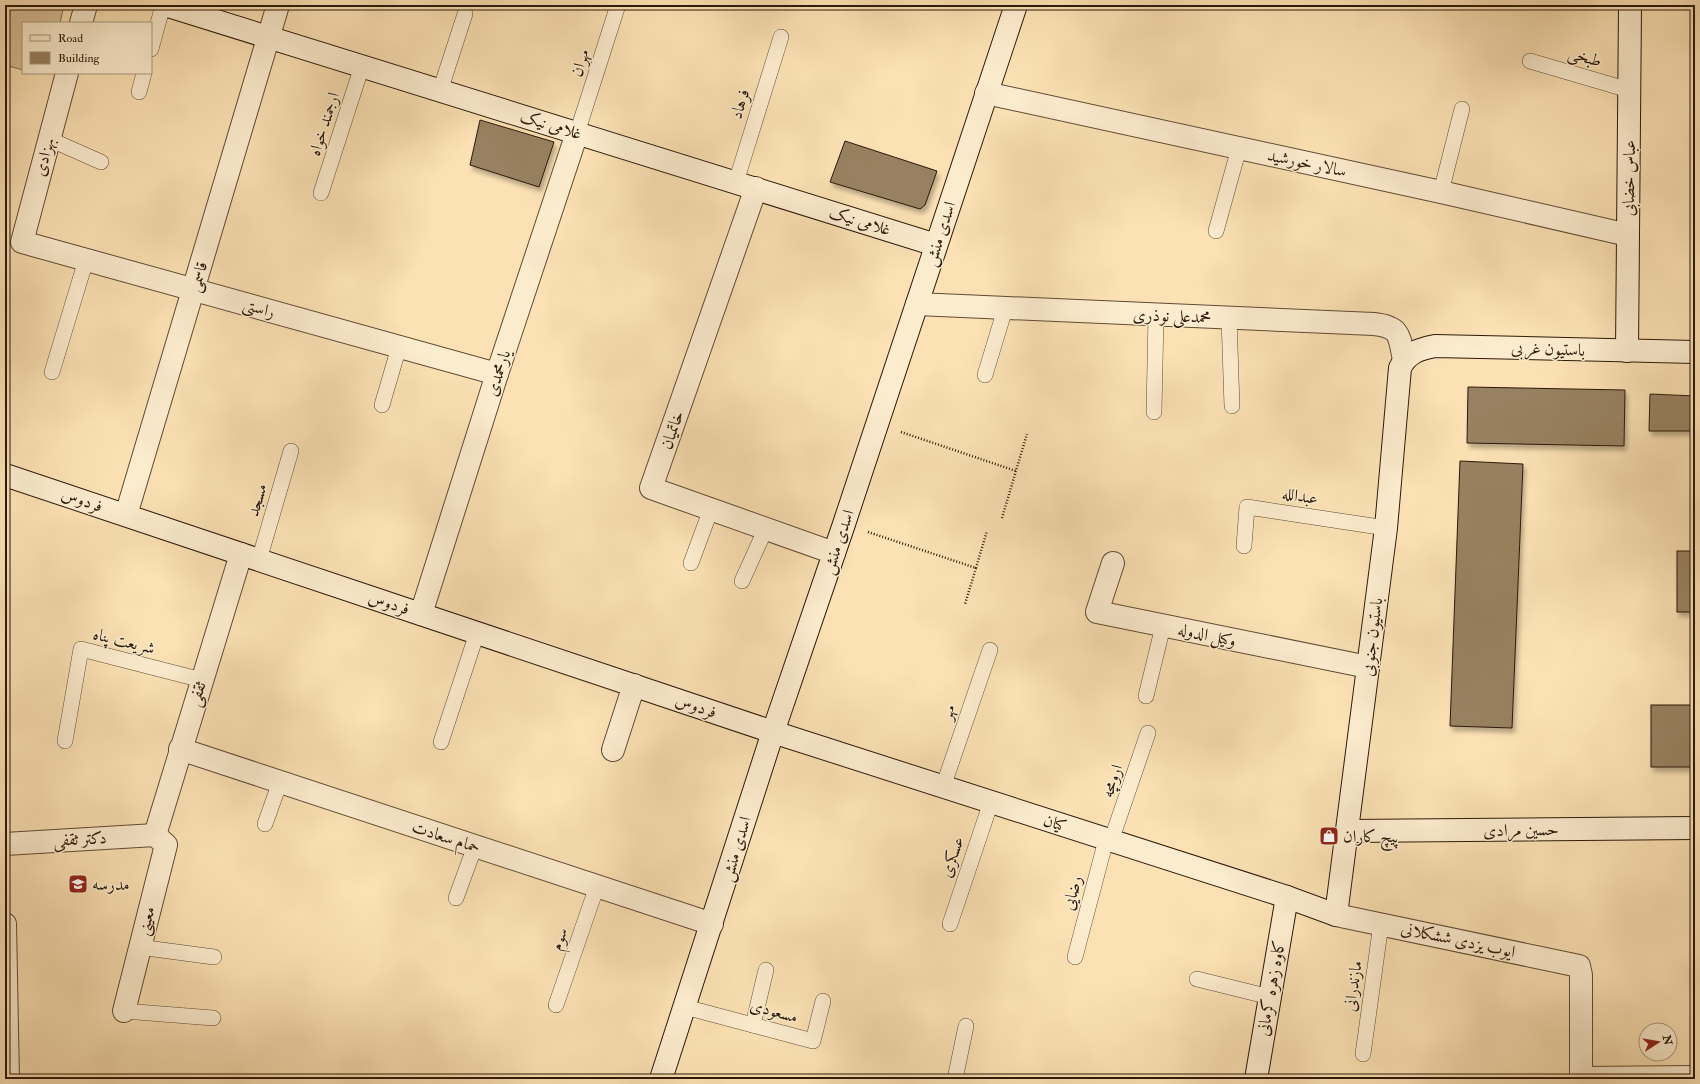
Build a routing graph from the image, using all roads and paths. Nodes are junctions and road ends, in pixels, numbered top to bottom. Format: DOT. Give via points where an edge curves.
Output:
graph roads {
  1 [pos="86,5"];
  2 [pos="164,5"];
  3 [pos="278,5"];
  4 [pos="618,5"];
  5 [pos="1016,5"];
  6 [pos="1630,5"];
  7 [pos="464,14"];
  8 [pos="81,22"];
  9 [pos="268,37"];
  10 [pos="781,37"];
  11 [pos="152,46"];
  12 [pos="1530,61"];
  13 [pos="362,66"];
  14 [pos="67,74"];
  15 [pos="144,74"];
  16 [pos="1629,90"];
  17 [pos="440,91"];
  18 [pos="139,92"];
  19 [pos="986,93"];
  20 [pos="1462,109"];
  21 [pos="578,133"];
  22 [pos="49,139"];
  23 [pos="1239,148"];
  24 [pos="101,162"];
  25 [pos="746,185"];
  26 [pos="1441,192"];
  27 [pos="321,193"];
  28 [pos="1216,231"];
  29 [pos="1628,235"];
  30 [pos="22,242"];
  31 [pos="936,245"];
  32 [pos="86,260"];
  33 [pos="194,290"];
  34 [pos="916,304"];
  35 [pos="1005,309"];
  36 [pos="1156,315"];
  37 [pos="1229,318"];
  38 [pos="399,347"];
  39 [pos="1627,351"];
  40 [pos="1695,352"];
  41 [pos="1404,360"];
  42 [pos="52,372"];
  43 [pos="497,374"];
  44 [pos="985,375"];
  45 [pos="382,405"];
  46 [pos="1232,406"];
  47 [pos="1154,412"];
  48 [pos="877,424"];
  49 [pos="1027,434"];
  50 [pos="291,451"];
  51 [pos="1016,471"];
  52 [pos="5,475"];
  53 [pos="711,509"];
  54 [pos="126,515"];
  55 [pos="1002,518"];
  56 [pos="844,524"];
  57 [pos="766,528"];
  58 [pos="1386,528"];
  59 [pos="986,531"];
  60 [pos="1244,546"];
  61 [pos="834,553"];
  62 [pos="250,557"];
  63 [pos="1114,562"];
  64 [pos="691,563"];
  65 [pos="976,568"];
  66 [pos="742,581"];
  67 [pos="965,604"];
  68 [pos="421,614"];
  69 [pos="1163,626"];
  70 [pos="477,633"];
  71 [pos="990,650"];
  72 [pos="1368,667"];
  73 [pos="202,680"];
  74 [pos="634,685"];
  75 [pos="1146,696"];
  76 [pos="773,732"];
  77 [pos="1148,733"];
  78 [pos="65,741"];
  79 [pos="441,742"];
  80 [pos="180,749"];
  81 [pos="613,750"];
  82 [pos="280,782"];
  83 [pos="943,787"];
  84 [pos="991,802"];
  85 [pos="265,824"];
  86 [pos="1695,828"];
  87 [pos="1347,832"];
  88 [pos="155,835"];
  89 [pos="1109,840"];
  90 [pos="5,844"];
  91 [pos="475,846"];
  92 [pos="597,886"];
  93 [pos="1286,897"];
  94 [pos="456,898"];
  95 [pos="1336,915"];
  96 [pos="5,924"];
  97 [pos="712,924"];
  98 [pos="950,924"];
  99 [pos="1381,924"];
  100 [pos="139,947"];
  101 [pos="214,957"];
  102 [pos="1075,957"];
  103 [pos="766,970"];
  104 [pos="1197,979"];
  105 [pos="1270,998"];
  106 [pos="823,1001"];
  107 [pos="556,1005"];
  108 [pos="685,1007"];
  109 [pos="124,1011"];
  110 [pos="213,1018"];
  111 [pos="753,1025"];
  112 [pos="966,1026"];
  113 [pos="1363,1054"];
  114 [pos="1695,1077"];
  115 [pos="1581,1078"];
  116 [pos="8,1079"];
  117 [pos="661,1079"];
  118 [pos="955,1079"];
  119 [pos="1256,1079"];
  1 -- 8 [label="street"];
  2 -- 9 [label="street, غلامی نیک"];
  2 -- 11 [label="lane"];
  3 -- 9 [label="street, قاسمی"];
  4 -- 21 [label="lane, مهران"];
  5 -- 19 [label="street, اسدی منش"];
  6 -- 16 [label="street, عباس خضابی"];
  7 -- 17 [label="lane"];
  9 -- 13 [label="street, غلامی نیک"];
  9 -- 33 [label="street, قاسمی"];
  10 -- 25 [label="lane, فرهاد"];
  12 -- 16 [label="lane, طبخی"];
  13 -- 17 [label="street, غلامی نیک"];
  13 -- 27 [label="lane, ارجمند خواه"];
  14 -- 22 [label="street, بهزادی"];
  15 -- 18 [label="lane"];
  16 -- 29 [label="street, عباس خضابی"];
  17 -- 21 [label="street, غلامی نیک"];
  19 -- 23 [label="street, سالار خورشید"];
  19 -- 31 [label="street, اسدی منش"];
  20 -- 26 [label="lane"];
  21 -- 25 [label="street, غلامی نیک"];
  21 -- 43 [label="street, یارمحمدی"];
  22 -- 24 [label="lane"];
  22 -- 30 [label="street, بهزادی"];
  23 -- 26 [label="street, سالار خورشید"];
  23 -- 28 [label="lane"];
  25 -- 31 [label="street, غلامی نیک"];
  25 -- 53 [label="street, خاتمیان" via="652,488"];
  26 -- 29 [label="street, سالار خورشید"];
  29 -- 39 [label="street, عباس خضابی"];
  30 -- 32 [label="street, راستی"];
  31 -- 34 [label="street, اسدی منش"];
  32 -- 33 [label="street, راستی"];
  32 -- 42 [label="lane"];
  33 -- 38 [label="street, راستی"];
  33 -- 54 [label="street, قاسمی"];
  34 -- 35 [label="street, محمدعلی نوذری"];
  34 -- 48 [label="street, اسدی منش"];
  35 -- 36 [label="street, محمدعلی نوذری"];
  35 -- 44 [label="lane"];
  36 -- 37 [label="street, محمدعلی نوذری"];
  36 -- 47 [label="lane"];
  37 -- 41 [label="street, محمدعلی نوذری" via="1385,325 1393,328 1398,335"];
  37 -- 46 [label="lane"];
  38 -- 43 [label="street, راستی"];
  38 -- 45 [label="lane"];
  39 -- 40 [label="street, باستیون غربی"];
  39 -- 41 [label="street, باستیون غربی" via="1435,346 1417,350"];
  41 -- 58 [label="street, باستیون جنوبی" via="1400,368"];
  43 -- 68 [label="street, یارمحمدی"];
  48 -- 51 [label="path"];
  48 -- 56 [label="street, اسدی منش"];
  49 -- 51 [label="path"];
  50 -- 62 [label="lane, مسجد"];
  51 -- 55 [label="path"];
  52 -- 54 [label="street, فردوس"];
  53 -- 57 [label="street, خاتمیان"];
  53 -- 64 [label="lane"];
  54 -- 62 [label="street, فردوس"];
  56 -- 61 [label="street, اسدی منش"];
  56 -- 65 [label="path"];
  57 -- 61 [label="street, خاتمیان"];
  57 -- 66 [label="lane"];
  58 -- 60 [label="lane, عبدالله" via="1246,507"];
  58 -- 72 [label="street, باستیون جنوبی"];
  59 -- 65 [label="path"];
  61 -- 76 [label="street, اسدی منش"];
  62 -- 68 [label="street, فردوس"];
  62 -- 73 [label="street, ثقفی"];
  63 -- 69 [label="street, وکیل الدوله" via="1096,612"];
  65 -- 67 [label="path"];
  68 -- 70 [label="street, فردوس"];
  69 -- 72 [label="street, وکیل الدوله"];
  69 -- 75 [label="lane"];
  70 -- 74 [label="street, فردوس"];
  70 -- 79 [label="lane"];
  71 -- 83 [label="lane, مهر"];
  72 -- 87 [label="street, باستیون جنوبی"];
  73 -- 78 [label="lane, شریعت پناه" via="81,649"];
  73 -- 80 [label="street, ثقفی"];
  74 -- 76 [label="street, فردوس"];
  74 -- 81 [label="street"];
  76 -- 83 [label="street, کیان"];
  76 -- 97 [label="street, اسدی منش"];
  77 -- 89 [label="lane, ارومچه"];
  80 -- 82 [label="street, حمام سعادت"];
  80 -- 88 [label="street, ثقفی"];
  82 -- 85 [label="lane"];
  82 -- 91 [label="street, حمام سعادت"];
  83 -- 84 [label="street, کیان"];
  84 -- 89 [label="street, کیان"];
  84 -- 98 [label="lane, عسکری"];
  86 -- 87 [label="street, حسین مرادی"];
  87 -- 95 [label="street, باستیون جنوبی"];
  88 -- 90 [label="street, دکتر ثقفی"];
  88 -- 100 [label="street, معینی" via="166,845"];
  89 -- 93 [label="street, کیان"];
  89 -- 102 [label="lane, رضایی"];
  91 -- 92 [label="street, حمام سعادت"];
  91 -- 94 [label="lane"];
  92 -- 97 [label="street, حمام سعادت"];
  92 -- 107 [label="lane, سوم"];
  93 -- 95 [label="street, کیان"];
  93 -- 105 [label="street, کاوه زهره کرمانی"];
  95 -- 99 [label="street, ایوب یزدی ششکلانی"];
  96 -- 116 [label="street"];
  97 -- 108 [label="street, اسدی منش"];
  99 -- 113 [label="lane, مازندرانی"];
  99 -- 115 [label="street, ایوب یزدی ششکلانی" via="1579,966"];
  100 -- 101 [label="lane"];
  100 -- 109 [label="street, معینی"];
  103 -- 111 [label="lane"];
  104 -- 105 [label="lane"];
  105 -- 119 [label="street, کاوه زهره کرمانی"];
  106 -- 111 [label="lane, مسعودی" via="813,1041"];
  108 -- 111 [label="lane, مسعودی"];
  108 -- 117 [label="street, اسدی منش"];
  109 -- 110 [label="lane"];
  112 -- 118 [label="lane"];
  114 -- 115 [label="street"];
}
